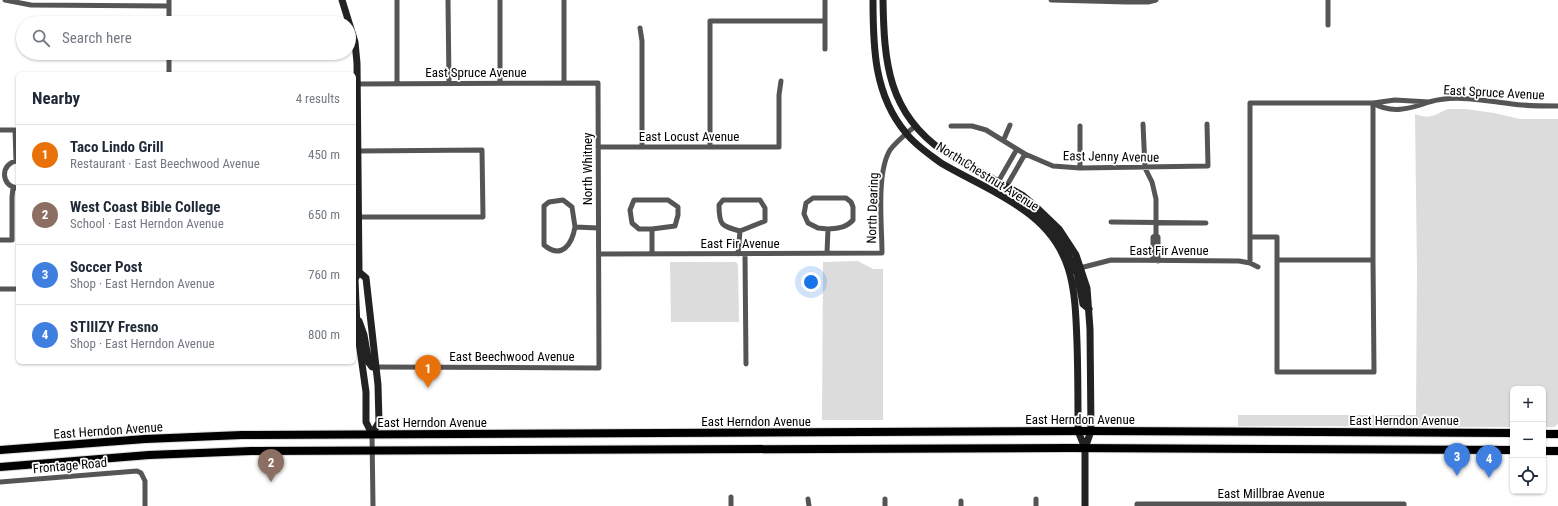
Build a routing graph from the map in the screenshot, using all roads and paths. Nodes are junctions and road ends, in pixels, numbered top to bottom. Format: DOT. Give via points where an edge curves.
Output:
graph roads {
  1 [pos="5,0"];
  2 [pos="342,0"];
  3 [pos="397,0"];
  4 [pos="448,0"];
  5 [pos="500,0"];
  6 [pos="564,0"];
  7 [pos="825,0"];
  8 [pos="873,0"];
  9 [pos="883,0"];
  10 [pos="1052,0"];
  11 [pos="1156,0"];
  12 [pos="1328,0"];
  13 [pos="169,3"];
  14 [pos="169,16"];
  15 [pos="347,16"];
  16 [pos="824,21"];
  17 [pos="1328,25"];
  18 [pos="640,28"];
  19 [pos="825,49"];
  20 [pos="169,60"];
  21 [pos="355,60"];
  22 [pos="169,72"];
  23 [pos="356,72"];
  24 [pos="781,81"];
  25 [pos="500,83"];
  26 [pos="564,83"];
  27 [pos="598,83"];
  28 [pos="356,84"];
  29 [pos="397,84"];
  30 [pos="448,84"];
  31 [pos="1429,102"];
  32 [pos="1374,103"];
  33 [pos="1558,106"];
  34 [pos="1143,124"];
  35 [pos="1207,124"];
  36 [pos="1010,125"];
  37 [pos="951,126"];
  38 [pos="1080,126"];
  39 [pos="914,127"];
  40 [pos="0,130"];
  41 [pos="906,134"];
  42 [pos="1004,139"];
  43 [pos="16,146"];
  44 [pos="598,147"];
  45 [pos="642,147"];
  46 [pos="710,147"];
  47 [pos="1017,149"];
  48 [pos="359,151"];
  49 [pos="1025,154"];
  50 [pos="16,161"];
  51 [pos="1080,168"];
  52 [pos="1145,168"];
  53 [pos="2,175"];
  54 [pos="998,182"];
  55 [pos="1006,187"];
  56 [pos="16,188"];
  57 [pos="1010,201"];
  58 [pos="359,217"];
  59 [pos="1111,222"];
  60 [pos="1156,222"];
  61 [pos="1206,223"];
  62 [pos="575,227"];
  63 [pos="598,228"];
  64 [pos="652,229"];
  65 [pos="828,229"];
  66 [pos="740,231"];
  67 [pos="1250,237"];
  68 [pos="0,240"];
  69 [pos="15,240"];
  70 [pos="827,253"];
  71 [pos="882,253"];
  72 [pos="599,254"];
  73 [pos="652,254"];
  74 [pos="738,254"];
  75 [pos="745,254"];
  76 [pos="1155,260"];
  77 [pos="1277,260"];
  78 [pos="1373,260"];
  79 [pos="1250,263"];
  80 [pos="1069,267"];
  81 [pos="1258,267"];
  82 [pos="1080,268"];
  83 [pos="357,272"];
  84 [pos="0,289"];
  85 [pos="16,289"];
  86 [pos="1089,309"];
  87 [pos="356,314"];
  88 [pos="746,364"];
  89 [pos="376,367"];
  90 [pos="599,368"];
  91 [pos="1078,431"];
  92 [pos="1091,431"];
  93 [pos="1510,433"];
  94 [pos="372,434"];
  95 [pos="1546,434"];
  96 [pos="1558,434"];
  97 [pos="1085,448"];
  98 [pos="0,450"];
  99 [pos="373,450"];
  100 [pos="1510,450"];
  101 [pos="1546,451"];
  102 [pos="1558,451"];
  103 [pos="0,467"];
  104 [pos="0,482"];
  105 [pos="731,497"];
  106 [pos="808,498"];
  107 [pos="885,499"];
  108 [pos="1036,499"];
  109 [pos="1137,505"];
  110 [pos="1404,505"];
  111 [pos="145,506"];
  112 [pos="373,506"];
  113 [pos="731,506"];
  114 [pos="809,506"];
  115 [pos="885,506"];
  116 [pos="1036,506"];
  117 [pos="1085,506"];
  1 -- 13 [label="street" via="32,5"];
  2 -- 15 [label="main road"];
  3 -- 29 [label="street"];
  4 -- 30 [label="street"];
  5 -- 25 [label="street"];
  6 -- 26 [label="street"];
  7 -- 16 [label="street"];
  8 -- 41 [label="main road, North Chestnut Avenue" via="874,55 879,82 890,109"];
  9 -- 39 [label="main road, North Chestnut Avenue" via="888,72 898,102"];
  10 -- 11 [label="street"];
  12 -- 17 [label="street"];
  13 -- 14 [label="street"];
  16 -- 19 [label="street"];
  16 -- 46 [label="street" via="710,21"];
  18 -- 45 [label="street"];
  20 -- 22 [label="street"];
  21 -- 23 [label="main road"];
  24 -- 46 [label="street, East Locust Avenue" via="778,96 779,147"];
  25 -- 26 [label="street, East Spruce Avenue"];
  25 -- 30 [label="street, East Spruce Avenue"];
  26 -- 27 [label="street, East Spruce Avenue"];
  27 -- 44 [label="street, North Whitney"];
  28 -- 29 [label="street, East Spruce Avenue"];
  28 -- 48 [label="main road"];
  29 -- 30 [label="street, East Spruce Avenue"];
  31 -- 32 [label="street, East Spruce Avenue" via="1395,100"];
  31 -- 32 [label="street, East Spruce Avenue" via="1412,109 1383,109"];
  31 -- 33 [label="street, East Spruce Avenue" via="1443,98 1460,98 1530,106"];
  32 -- 67 [label="street" via="1250,102"];
  32 -- 78 [label="street"];
  34 -- 52 [label="street"];
  35 -- 52 [label="street, East Jenny Avenue" via="1208,166"];
  36 -- 42 [label="street"];
  37 -- 42 [label="street, East Jenny Avenue" via="972,126"];
  38 -- 51 [label="street"];
  39 -- 41 [label="street, North Dearing"];
  39 -- 54 [label="main road, North Chestnut Avenue" via="943,152"];
  40 -- 43 [label="street" via="15,130"];
  41 -- 57 [label="main road, North Chestnut Avenue" via="941,163"];
  41 -- 71 [label="street, North Dearing" via="891,150 883,171"];
  42 -- 47 [label="street, East Jenny Avenue"];
  44 -- 45 [label="street, East Locust Avenue"];
  44 -- 63 [label="street, North Whitney"];
  45 -- 46 [label="street, East Locust Avenue"];
  47 -- 49 [label="street, East Jenny Avenue"];
  47 -- 54 [label="street"];
  48 -- 58 [label="main road"];
  48 -- 58 [label="street" via="482,150 483,217"];
  49 -- 51 [label="street, East Jenny Avenue" via="1053,166"];
  49 -- 55 [label="street"];
  50 -- 53 [label="street" via="9,164"];
  51 -- 52 [label="street, East Jenny Avenue"];
  52 -- 60 [label="street" via="1156,199"];
  53 -- 56 [label="street" via="6,183"];
  54 -- 55 [label="main road, North Chestnut Avenue"];
  55 -- 82 [label="main road, North Chestnut Avenue" via="1034,204 1059,229"];
  56 -- 69 [label="street" via="12,197"];
  57 -- 80 [label="main road, North Chestnut Avenue" via="1025,210 1050,234"];
  57 -- 82 [label="main road" via="1039,215 1059,238 1073,263"];
  58 -- 83 [label="main road"];
  59 -- 60 [label="street"];
  60 -- 61 [label="street"];
  60 -- 76 [label="street"];
  62 -- 62 [label="street" via="572,208 563,200 549,202 544,206 544,245 550,250 559,251 568,247"];
  62 -- 63 [label="street"];
  63 -- 72 [label="street, North Whitney"];
  64 -- 64 [label="street" via="639,229 632,224 630,210 634,200 668,200 678,207 675,226"];
  64 -- 73 [label="street"];
  65 -- 65 [label="street" via="808,223 804,214 806,203 813,198 846,198 853,208 853,220 841,228"];
  65 -- 70 [label="street"];
  66 -- 66 [label="street" via="725,226 719,219 719,205 723,200 760,200 765,208 765,221"];
  66 -- 74 [label="street"];
  67 -- 77 [label="street" via="1277,237"];
  67 -- 79 [label="street"];
  68 -- 69 [label="street"];
  70 -- 71 [label="street, East Fir Avenue"];
  70 -- 75 [label="street, East Fir Avenue"];
  72 -- 73 [label="street, East Fir Avenue"];
  72 -- 90 [label="street, North Whitney"];
  73 -- 74 [label="street, East Fir Avenue"];
  74 -- 75 [label="street, East Fir Avenue"];
  75 -- 88 [label="street"];
  76 -- 79 [label="street, East Fir Avenue"];
  76 -- 82 [label="street, East Fir Avenue" via="1111,260"];
  77 -- 78 [label="street"];
  77 -- 78 [label="street" via="1278,372 1374,372"];
  79 -- 81 [label="street, East Fir Avenue"];
  80 -- 86 [label="main road" via="1077,272 1084,304"];
  80 -- 91 [label="main road, North Chestnut Avenue" via="1076,302"];
  82 -- 86 [label="main road, North Chestnut Avenue"];
  83 -- 89 [label="main road" via="366,278"];
  84 -- 85 [label="street"];
  86 -- 92 [label="main road, North Chestnut Avenue"];
  87 -- 89 [label="main road" via="364,335 369,363"];
  87 -- 94 [label="main road" via="366,392 366,422"];
  89 -- 90 [label="street, East Beechwood Avenue"];
  89 -- 94 [label="main road" via="379,422"];
  91 -- 92 [label="main road, East Herndon Avenue"];
  91 -- 94 [label="main road, East Herndon Avenue"];
  91 -- 97 [label="main road, North Chestnut Avenue"];
  92 -- 93 [label="main road, East Herndon Avenue"];
  92 -- 97 [label="main road, North Chestnut Avenue"];
  94 -- 98 [label="main road, East Herndon Avenue" via="200,436"];
  94 -- 99 [label="street"];
  95 -- 96 [label="main road"];
  97 -- 99 [label="main road"];
  97 -- 100 [label="main road"];
  97 -- 117 [label="main road, North Chestnut Avenue"];
  99 -- 103 [label="main road" via="199,452"];
  99 -- 112 [label="street"];
  101 -- 102 [label="main road"];
  104 -- 111 [label="street, Frontage Road" via="132,471 141,473 145,482"];
  105 -- 113 [label="street"];
  106 -- 114 [label="street"];
  107 -- 115 [label="street"];
  108 -- 116 [label="street"];
  109 -- 110 [label="street, East Millbrae Avenue"];
}
